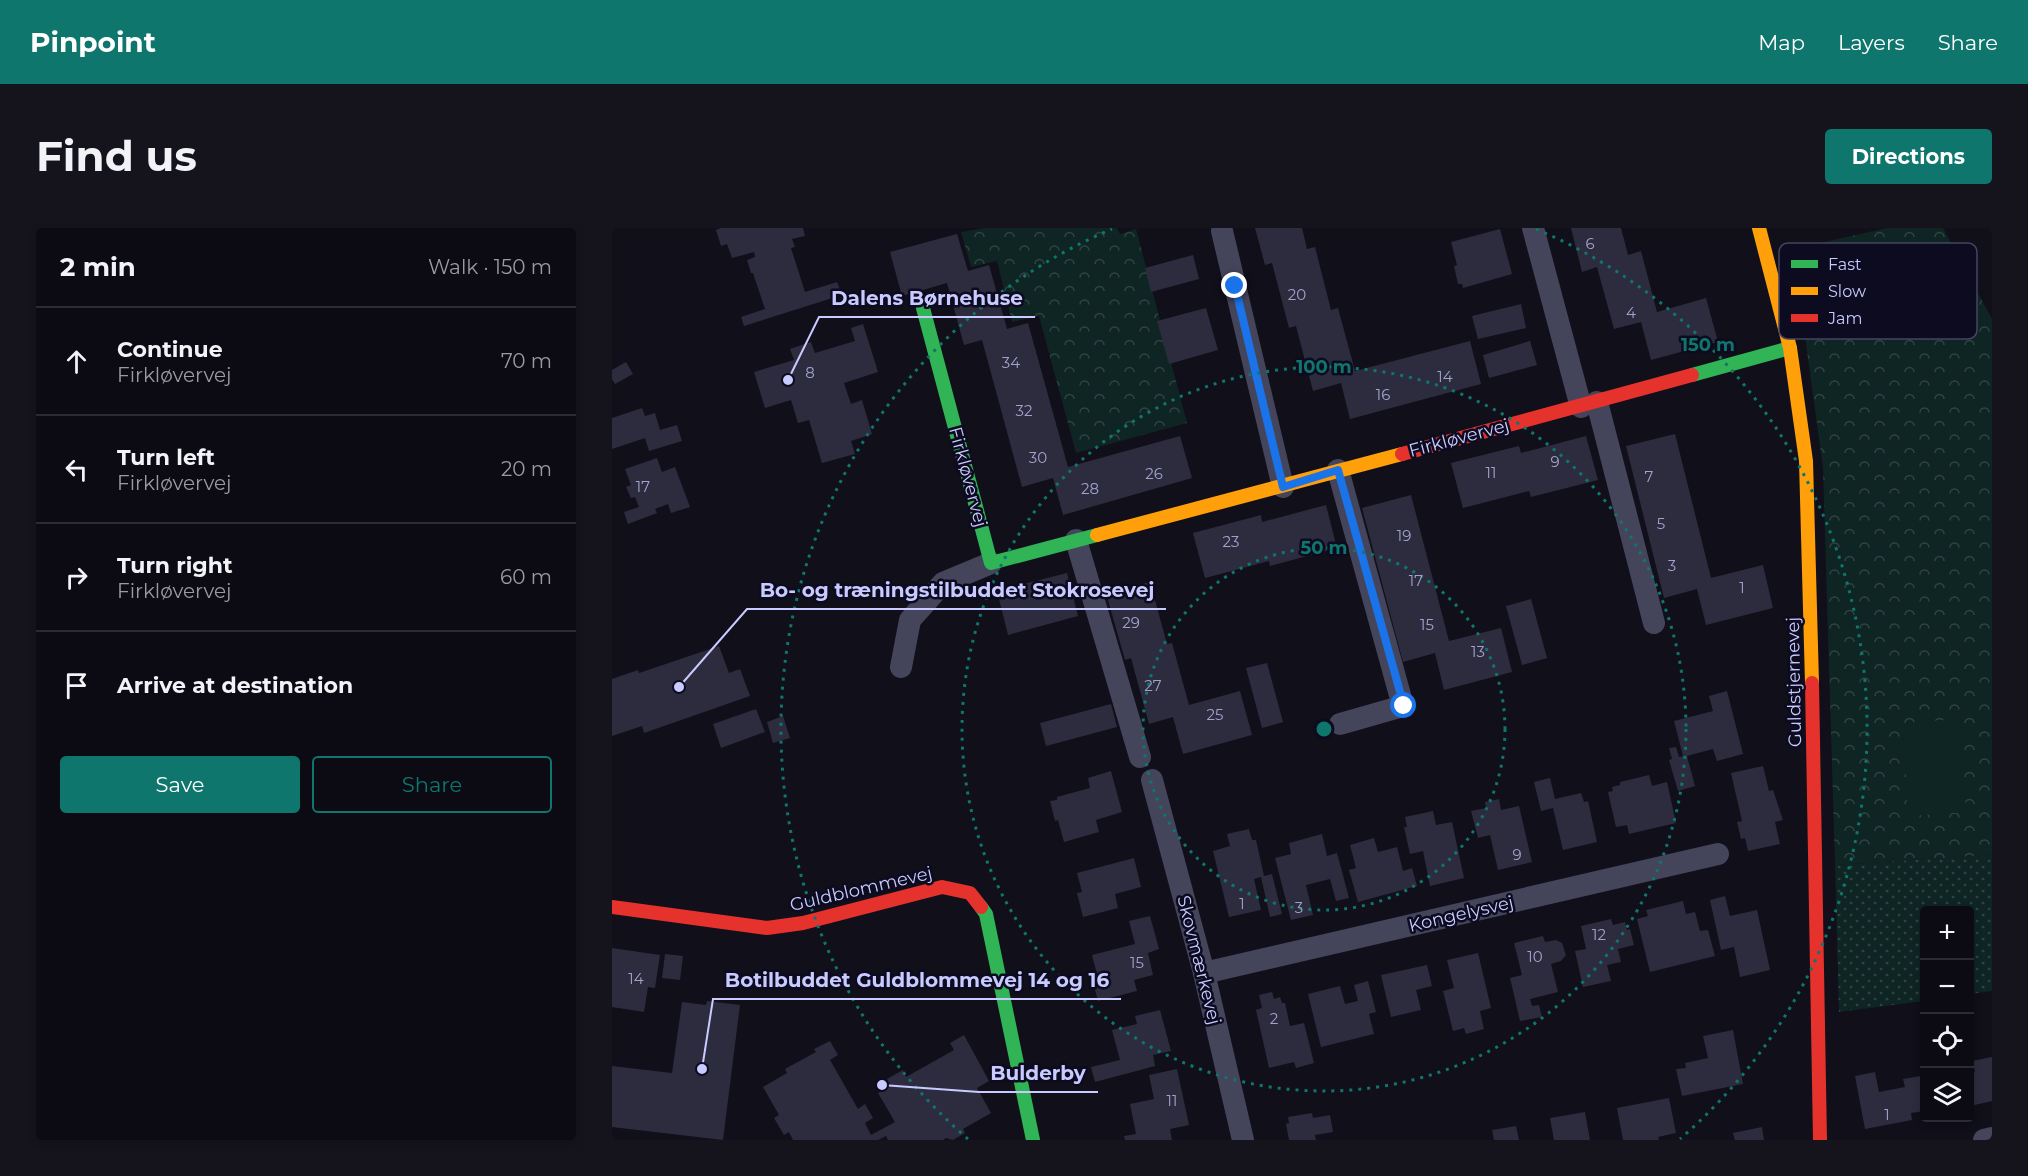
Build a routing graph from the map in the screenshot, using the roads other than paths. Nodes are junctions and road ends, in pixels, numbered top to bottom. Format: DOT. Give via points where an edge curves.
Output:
graph roads {
  1 [pos="1533,228"];
  2 [pos="1759,228"];
  3 [pos="1222,231"];
  4 [pos="1779,305"];
  5 [pos="923,308"];
  6 [pos="1788,339"];
  7 [pos="1790,348"];
  8 [pos="1589,405"];
  9 [pos="1338,470"];
  10 [pos="1283,487"];
  11 [pos="1076,540"];
  12 [pos="991,563"];
  13 [pos="1654,622"];
  14 [pos="901,667"];
  15 [pos="1340,724"];
  16 [pos="1140,757"];
  17 [pos="1152,780"];
  18 [pos="1718,854"];
  19 [pos="612,908"];
  20 [pos="1204,973"];
  21 [pos="1992,1138"];
  22 [pos="1034,1140"];
  23 [pos="1243,1140"];
  24 [pos="1820,1140"];
  25 [pos="1984,1140"];
  1 -- 8 [label="street"];
  2 -- 4 [label="street, Guldstjernevej"];
  3 -- 10 [label="street"];
  5 -- 12 [label="street, Firkløvervej"];
  6 -- 7 [label="street, Guldstjernevej"];
  7 -- 8 [label="street, Firkløvervej"];
  7 -- 24 [label="street, Guldstjernevej" via="1806,461"];
  8 -- 9 [label="street, Firkløvervej"];
  8 -- 13 [label="street"];
  9 -- 10 [label="street, Firkløvervej"];
  9 -- 15 [label="street" via="1404,706"];
  10 -- 11 [label="street, Firkløvervej"];
  11 -- 12 [label="street, Firkløvervej"];
  11 -- 16 [label="street"];
  12 -- 14 [label="street" via="943,583 910,620"];
  17 -- 20 [label="street, Skovmærkevej"];
  18 -- 20 [label="street, Kongelysvej"];
  19 -- 22 [label="street, Guldblommevej" via="767,928 942,887 970,893 986,914"];
  20 -- 23 [label="street, Skovmærkevej"];
  21 -- 25 [label="street"];
}
